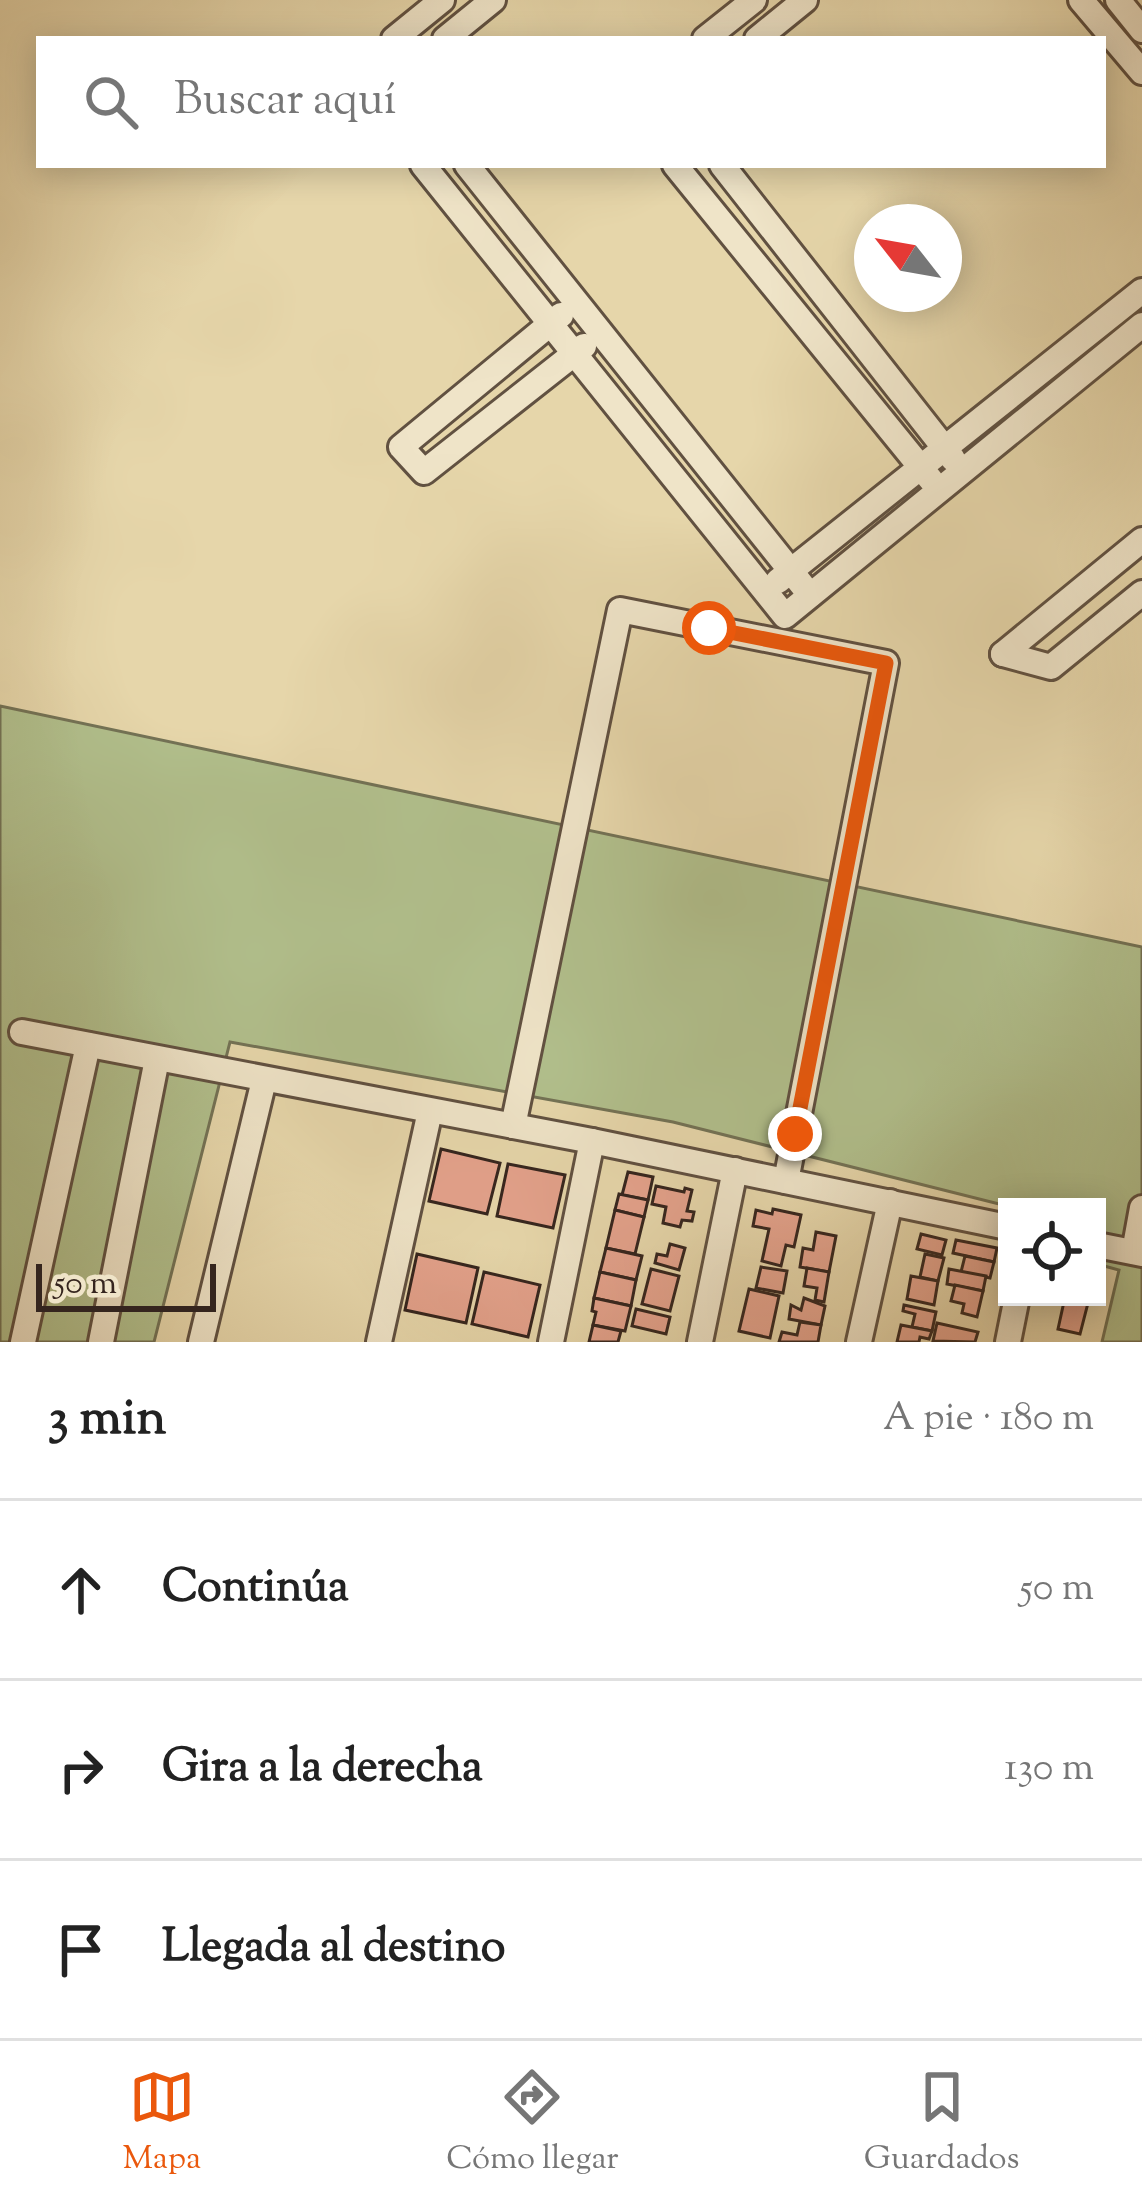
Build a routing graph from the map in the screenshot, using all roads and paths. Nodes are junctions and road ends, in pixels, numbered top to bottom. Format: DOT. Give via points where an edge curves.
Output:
graph roads {
  1 [pos="442,0"];
  2 [pos="493,0"];
  3 [pos="754,0"];
  4 [pos="805,0"];
  5 [pos="1081,0"];
  6 [pos="1129,14"];
  7 [pos="1106,30"];
  8 [pos="398,36"];
  9 [pos="449,36"];
  10 [pos="710,36"];
  11 [pos="761,36"];
  12 [pos="1142,72"];
  13 [pos="425,168"];
  14 [pos="468,168"];
  15 [pos="677,168"];
  16 [pos="724,168"];
  17 [pos="805,271"];
  18 [pos="1142,290"];
  19 [pos="779,292"];
  20 [pos="577,303"];
  21 [pos="550,323"];
  22 [pos="1142,325"];
  23 [pos="601,332"];
  24 [pos="574,353"];
  25 [pos="944,448"];
  26 [pos="921,467"];
  27 [pos="962,470"];
  28 [pos="939,489"];
  29 [pos="1142,540"];
  30 [pos="791,570"];
  31 [pos="765,591"];
  32 [pos="1142,593"];
  33 [pos="810,595"];
  34 [pos="22,1032"];
  35 [pos="88,1045"];
  36 [pos="157,1059"];
  37 [pos="264,1080"];
  38 [pos="430,1111"];
  39 [pos="513,1126"];
  40 [pos="592,1141"];
  41 [pos="735,1171"];
  42 [pos="786,1181"];
  43 [pos="890,1202"];
  44 [pos="1142,1208"];
  45 [pos="998,1224"];
  46 [pos="1106,1247"];
  47 [pos="1138,1253"];
  48 [pos="1015,1306"];
  49 [pos="23,1342"];
  50 [pos="101,1342"];
  51 [pos="200,1342"];
  52 [pos="379,1342"];
  53 [pos="550,1342"];
  54 [pos="700,1342"];
  55 [pos="859,1342"];
  56 [pos="1008,1342"];
  1 -- 8 [label="street"];
  2 -- 9 [label="street"];
  3 -- 10 [label="street"];
  4 -- 11 [label="street"];
  5 -- 7 [label="street"];
  6 -- 7 [label="street"];
  7 -- 12 [label="street"];
  13 -- 21 [label="street"];
  14 -- 20 [label="street"];
  15 -- 19 [label="street"];
  16 -- 17 [label="street"];
  17 -- 19 [label="street"];
  17 -- 25 [label="street"];
  18 -- 25 [label="street"];
  19 -- 26 [label="street"];
  20 -- 21 [label="street"];
  20 -- 23 [label="street"];
  21 -- 24 [label="street"];
  21 -- 24 [label="street" via="401,446 424,472"];
  22 -- 27 [label="street"];
  23 -- 24 [label="street"];
  23 -- 30 [label="street"];
  24 -- 31 [label="street"];
  25 -- 26 [label="street"];
  25 -- 27 [label="street"];
  26 -- 28 [label="street"];
  26 -- 30 [label="street"];
  27 -- 28 [label="street"];
  28 -- 33 [label="street"];
  29 -- 32 [label="street" via="1003,654 1051,667"];
  30 -- 31 [label="street"];
  30 -- 33 [label="street"];
  31 -- 33 [label="street" via="785,616"];
  34 -- 35 [label="street"];
  35 -- 36 [label="street"];
  35 -- 49 [label="street"];
  36 -- 37 [label="street"];
  36 -- 50 [label="street"];
  37 -- 38 [label="street"];
  37 -- 51 [label="street"];
  38 -- 39 [label="street"];
  38 -- 52 [label="street"];
  39 -- 40 [label="street"];
  39 -- 42 [label="street" via="620,610 864,658 886,663"];
  40 -- 41 [label="street"];
  40 -- 53 [label="street"];
  41 -- 42 [label="street"];
  41 -- 54 [label="street"];
  42 -- 43 [label="street"];
  43 -- 45 [label="street"];
  43 -- 55 [label="street"];
  44 -- 47 [label="street"];
  46 -- 47 [label="street"];
  48 -- 56 [label="street"];
}
